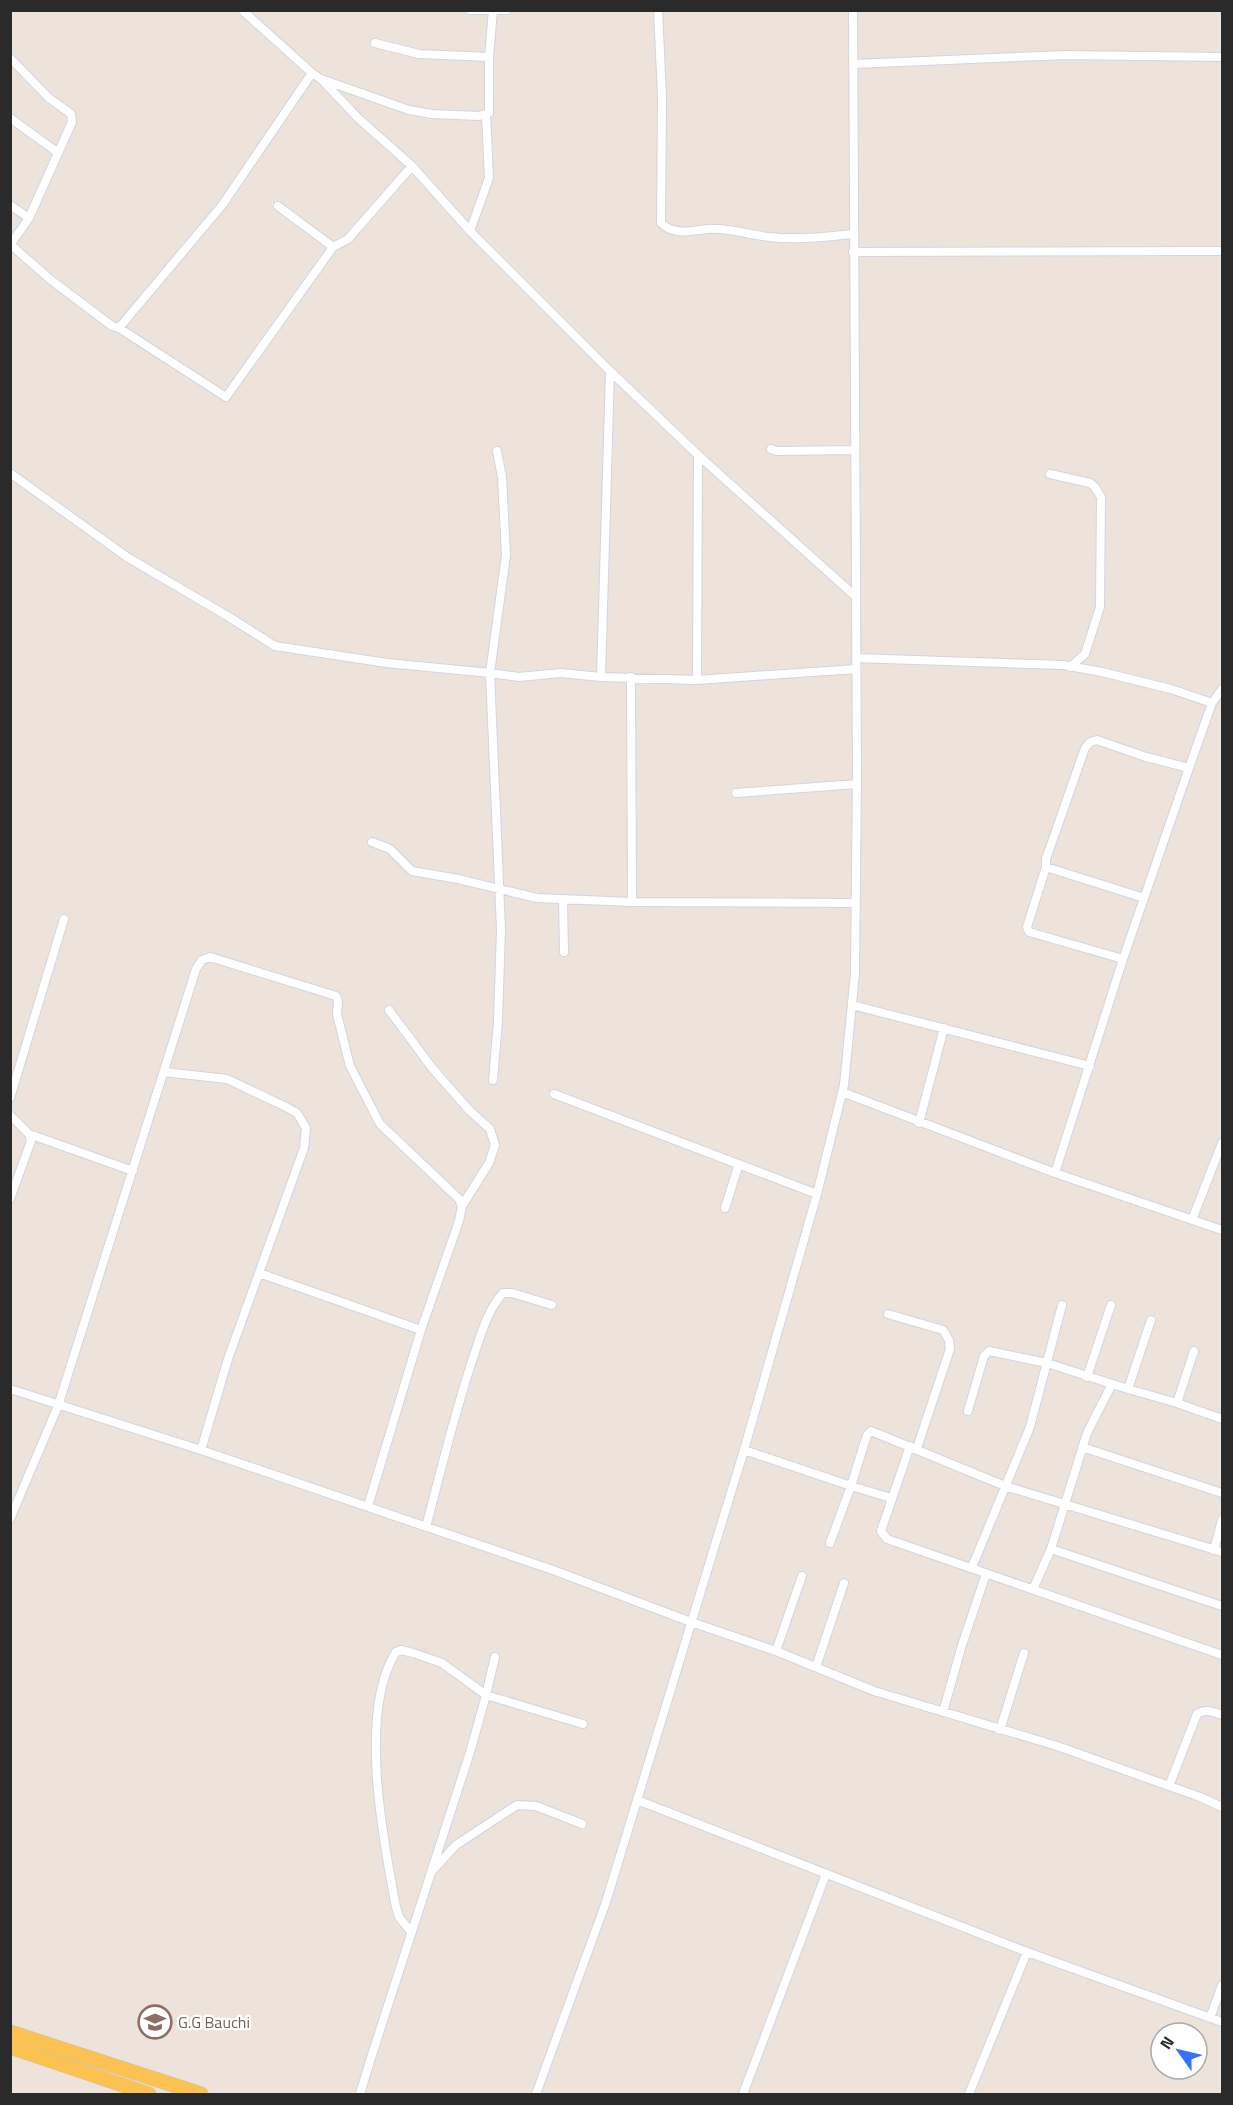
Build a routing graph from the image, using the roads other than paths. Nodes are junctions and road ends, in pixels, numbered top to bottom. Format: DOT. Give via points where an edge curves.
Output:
graph roads {
  1 [pos="242,10"];
  2 [pos="470,10"];
  3 [pos="507,10"];
  4 [pos="658,10"];
  5 [pos="853,10"];
  6 [pos="493,11"];
  7 [pos="375,43"];
  8 [pos="489,57"];
  9 [pos="1222,57"];
  10 [pos="10,58"];
  11 [pos="853,64"];
  12 [pos="312,74"];
  13 [pos="321,79"];
  14 [pos="486,114"];
  15 [pos="10,118"];
  16 [pos="57,152"];
  17 [pos="412,166"];
  18 [pos="10,205"];
  19 [pos="278,206"];
  20 [pos="29,218"];
  21 [pos="470,231"];
  22 [pos="853,234"];
  23 [pos="11,245"];
  24 [pos="333,247"];
  25 [pos="1222,251"];
  26 [pos="853,252"];
  27 [pos="119,328"];
  28 [pos="610,371"];
  29 [pos="771,449"];
  30 [pos="855,450"];
  31 [pos="497,451"];
  32 [pos="698,455"];
  33 [pos="10,473"];
  34 [pos="1050,474"];
  35 [pos="855,596"];
  36 [pos="856,658"];
  37 [pos="1070,667"];
  38 [pos="856,669"];
  39 [pos="489,673"];
  40 [pos="601,677"];
  41 [pos="631,677"];
  42 [pos="697,680"];
  43 [pos="1222,689"];
  44 [pos="1212,703"];
  45 [pos="1189,768"];
  46 [pos="857,783"];
  47 [pos="736,793"];
  48 [pos="372,842"];
  49 [pos="1046,867"];
  50 [pos="499,891"];
  51 [pos="1144,897"];
  52 [pos="563,899"];
  53 [pos="632,902"];
  54 [pos="855,903"];
  55 [pos="64,919"];
  56 [pos="564,952"];
  57 [pos="1123,959"];
  58 [pos="852,1005"];
  59 [pos="389,1010"];
  60 [pos="944,1028"];
  61 [pos="1090,1066"];
  62 [pos="164,1072"];
  63 [pos="493,1080"];
  64 [pos="842,1092"];
  65 [pos="554,1094"];
  66 [pos="10,1098"];
  67 [pos="10,1115"];
  68 [pos="919,1123"];
  69 [pos="29,1134"];
  70 [pos="1222,1143"];
  71 [pos="739,1164"];
  72 [pos="133,1172"];
  73 [pos="1055,1173"];
  74 [pos="817,1194"];
  75 [pos="10,1199"];
  76 [pos="462,1206"];
  77 [pos="725,1208"];
  78 [pos="1192,1220"];
  79 [pos="1222,1230"];
  80 [pos="259,1274"];
  81 [pos="552,1305"];
  82 [pos="1062,1305"];
  83 [pos="1111,1305"];
  84 [pos="888,1314"];
  85 [pos="1151,1320"];
  86 [pos="421,1330"];
  87 [pos="1194,1351"];
  88 [pos="1047,1363"];
  89 [pos="1087,1377"];
  90 [pos="1112,1384"];
  91 [pos="10,1389"];
  92 [pos="1128,1389"];
  93 [pos="1177,1403"];
  94 [pos="58,1406"];
  95 [pos="968,1412"];
  96 [pos="1222,1419"];
  97 [pos="913,1447"];
  98 [pos="1082,1447"];
  99 [pos="201,1450"];
  100 [pos="744,1450"];
  101 [pos="851,1486"];
  102 [pos="1005,1486"];
  103 [pos="1222,1493"];
  104 [pos="891,1498"];
  105 [pos="1066,1503"];
  106 [pos="368,1506"];
  107 [pos="10,1519"];
  108 [pos="1222,1520"];
  109 [pos="426,1527"];
  110 [pos="830,1543"];
  111 [pos="1051,1549"];
  112 [pos="1218,1551"];
  113 [pos="972,1567"];
  114 [pos="986,1574"];
  115 [pos="802,1576"];
  116 [pos="844,1583"];
  117 [pos="1033,1589"];
  118 [pos="1222,1606"];
  119 [pos="691,1622"];
  120 [pos="776,1651"];
  121 [pos="1024,1653"];
  122 [pos="1222,1655"];
  123 [pos="495,1657"];
  124 [pos="816,1666"];
  125 [pos="486,1695"];
  126 [pos="943,1712"];
  127 [pos="1222,1715"];
  128 [pos="583,1724"];
  129 [pos="1000,1730"];
  130 [pos="1169,1786"];
  131 [pos="637,1800"];
  132 [pos="1222,1808"];
  133 [pos="582,1824"];
  134 [pos="430,1872"];
  135 [pos="826,1874"];
  136 [pos="411,1932"];
  137 [pos="1027,1952"];
  138 [pos="1222,1984"];
  139 [pos="1210,2018"];
  140 [pos="1222,2022"];
  141 [pos="10,2032"];
  142 [pos="10,2047"];
  143 [pos="149,2094"];
  144 [pos="201,2094"];
  145 [pos="360,2094"];
  146 [pos="536,2094"];
  147 [pos="743,2094"];
  148 [pos="969,2094"];
  1 -- 12 [label="street"];
  2 -- 6 [label="street"];
  3 -- 6 [label="street"];
  4 -- 22 [label="street" via="663,98 661,223 679,232 718,228 770,237 808,238"];
  5 -- 11 [label="street"];
  6 -- 8 [label="street"];
  7 -- 8 [label="street" via="419,54"];
  8 -- 14 [label="street"];
  9 -- 11 [label="street" via="1065,55"];
  10 -- 16 [label="street" via="49,98 71,114 72,122"];
  11 -- 22 [label="street"];
  12 -- 13 [label="street"];
  12 -- 27 [label="street" via="222,204"];
  13 -- 14 [label="street" via="409,110"];
  13 -- 17 [label="street"];
  14 -- 21 [label="street" via="489,178"];
  15 -- 16 [label="street"];
  16 -- 20 [label="street"];
  17 -- 21 [label="street"];
  17 -- 24 [label="street" via="348,238"];
  18 -- 20 [label="street"];
  19 -- 24 [label="street"];
  20 -- 23 [label="street"];
  21 -- 28 [label="street"];
  22 -- 26 [label="street"];
  23 -- 27 [label="street" via="51,280"];
  24 -- 27 [label="street" via="226,397"];
  25 -- 26 [label="street"];
  26 -- 30 [label="street"];
  28 -- 32 [label="street"];
  28 -- 40 [label="street"];
  29 -- 30 [label="street"];
  30 -- 35 [label="street"];
  31 -- 39 [label="street" via="506,555"];
  32 -- 35 [label="street"];
  32 -- 42 [label="street"];
  33 -- 39 [label="street" via="128,557 275,646"];
  34 -- 37 [label="street" via="1090,483 1101,497 1100,607 1085,654"];
  35 -- 36 [label="street"];
  36 -- 37 [label="street"];
  36 -- 38 [label="street"];
  37 -- 44 [label="street" via="1172,689"];
  38 -- 42 [label="street"];
  38 -- 46 [label="street"];
  39 -- 40 [label="street"];
  39 -- 50 [label="street"];
  40 -- 41 [label="street"];
  41 -- 42 [label="street"];
  41 -- 53 [label="street"];
  43 -- 44 [label="street"];
  44 -- 45 [label="street"];
  45 -- 49 [label="street" via="1097,740 1090,742"];
  45 -- 51 [label="street"];
  46 -- 47 [label="street"];
  46 -- 54 [label="street"];
  48 -- 50 [label="street" via="390,849 412,871"];
  49 -- 51 [label="street"];
  49 -- 57 [label="street" via="1027,927 1029,932"];
  50 -- 52 [label="street"];
  50 -- 63 [label="street" via="501,929"];
  51 -- 57 [label="street"];
  52 -- 53 [label="street"];
  52 -- 56 [label="street"];
  53 -- 54 [label="street"];
  54 -- 58 [label="street"];
  55 -- 66 [label="street"];
  57 -- 61 [label="street"];
  58 -- 60 [label="street"];
  58 -- 64 [label="street"];
  59 -- 76 [label="street" via="458,1098 490,1129 495,1145 489,1162"];
  60 -- 61 [label="street"];
  60 -- 68 [label="street"];
  61 -- 73 [label="street"];
  62 -- 72 [label="street"];
  62 -- 76 [label="street" via="196,969 205,958 336,996 350,1066 380,1124"];
  62 -- 80 [label="street" via="227,1079 297,1113 306,1128 304,1148"];
  64 -- 68 [label="street"];
  64 -- 74 [label="street"];
  65 -- 71 [label="street"];
  67 -- 69 [label="street"];
  68 -- 73 [label="street"];
  69 -- 72 [label="street"];
  69 -- 75 [label="street"];
  70 -- 78 [label="street"];
  71 -- 74 [label="street"];
  71 -- 77 [label="street"];
  72 -- 94 [label="street"];
  73 -- 78 [label="street"];
  74 -- 100 [label="street"];
  76 -- 86 [label="street"];
  78 -- 79 [label="street"];
  80 -- 86 [label="street"];
  80 -- 99 [label="street"];
  81 -- 109 [label="street" via="512,1293 503,1293 497,1300 464,1386"];
  82 -- 88 [label="street"];
  83 -- 89 [label="street"];
  84 -- 97 [label="street" via="943,1330 949,1340 950,1349"];
  85 -- 92 [label="street"];
  86 -- 106 [label="street"];
  87 -- 93 [label="street"];
  88 -- 89 [label="street"];
  88 -- 95 [label="street" via="989,1351 984,1356"];
  88 -- 102 [label="street" via="1030,1426"];
  89 -- 90 [label="street"];
  90 -- 92 [label="street"];
  90 -- 98 [label="street"];
  91 -- 94 [label="street"];
  92 -- 93 [label="street"];
  93 -- 96 [label="street"];
  94 -- 99 [label="street"];
  94 -- 107 [label="street"];
  97 -- 101 [label="street" via="868,1432"];
  97 -- 102 [label="street"];
  97 -- 104 [label="street"];
  98 -- 103 [label="street"];
  98 -- 105 [label="street"];
  99 -- 106 [label="street"];
  100 -- 101 [label="street"];
  100 -- 119 [label="street"];
  101 -- 104 [label="street"];
  101 -- 110 [label="street"];
  102 -- 105 [label="street"];
  102 -- 113 [label="street"];
  104 -- 113 [label="street" via="881,1531 884,1537"];
  105 -- 111 [label="street"];
  105 -- 112 [label="street"];
  106 -- 109 [label="street"];
  108 -- 112 [label="street"];
  109 -- 119 [label="street"];
  111 -- 117 [label="street"];
  111 -- 118 [label="street"];
  113 -- 114 [label="street"];
  114 -- 117 [label="street"];
  114 -- 126 [label="street"];
  115 -- 120 [label="street"];
  116 -- 124 [label="street"];
  117 -- 122 [label="street"];
  119 -- 120 [label="street"];
  119 -- 131 [label="street"];
  120 -- 124 [label="street"];
  121 -- 129 [label="street"];
  123 -- 125 [label="street"];
  124 -- 126 [label="street" via="874,1691"];
  125 -- 128 [label="street"];
  125 -- 134 [label="street"];
  125 -- 136 [label="street" via="442,1663 413,1653 396,1652 388,1669 377,1723 381,1823 396,1907"];
  126 -- 129 [label="street"];
  127 -- 130 [label="street" via="1209,1710 1197,1714"];
  129 -- 130 [label="street"];
  130 -- 132 [label="street"];
  131 -- 135 [label="street"];
  131 -- 146 [label="street" via="606,1902"];
  133 -- 134 [label="street" via="537,1806 517,1805 456,1845"];
  134 -- 136 [label="street"];
  135 -- 137 [label="street"];
  135 -- 147 [label="street"];
  136 -- 145 [label="street"];
  137 -- 139 [label="street"];
  137 -- 148 [label="street"];
  138 -- 139 [label="street"];
  139 -- 140 [label="street"];
  141 -- 144 [label="main road"];
  142 -- 143 [label="main road"];
}
